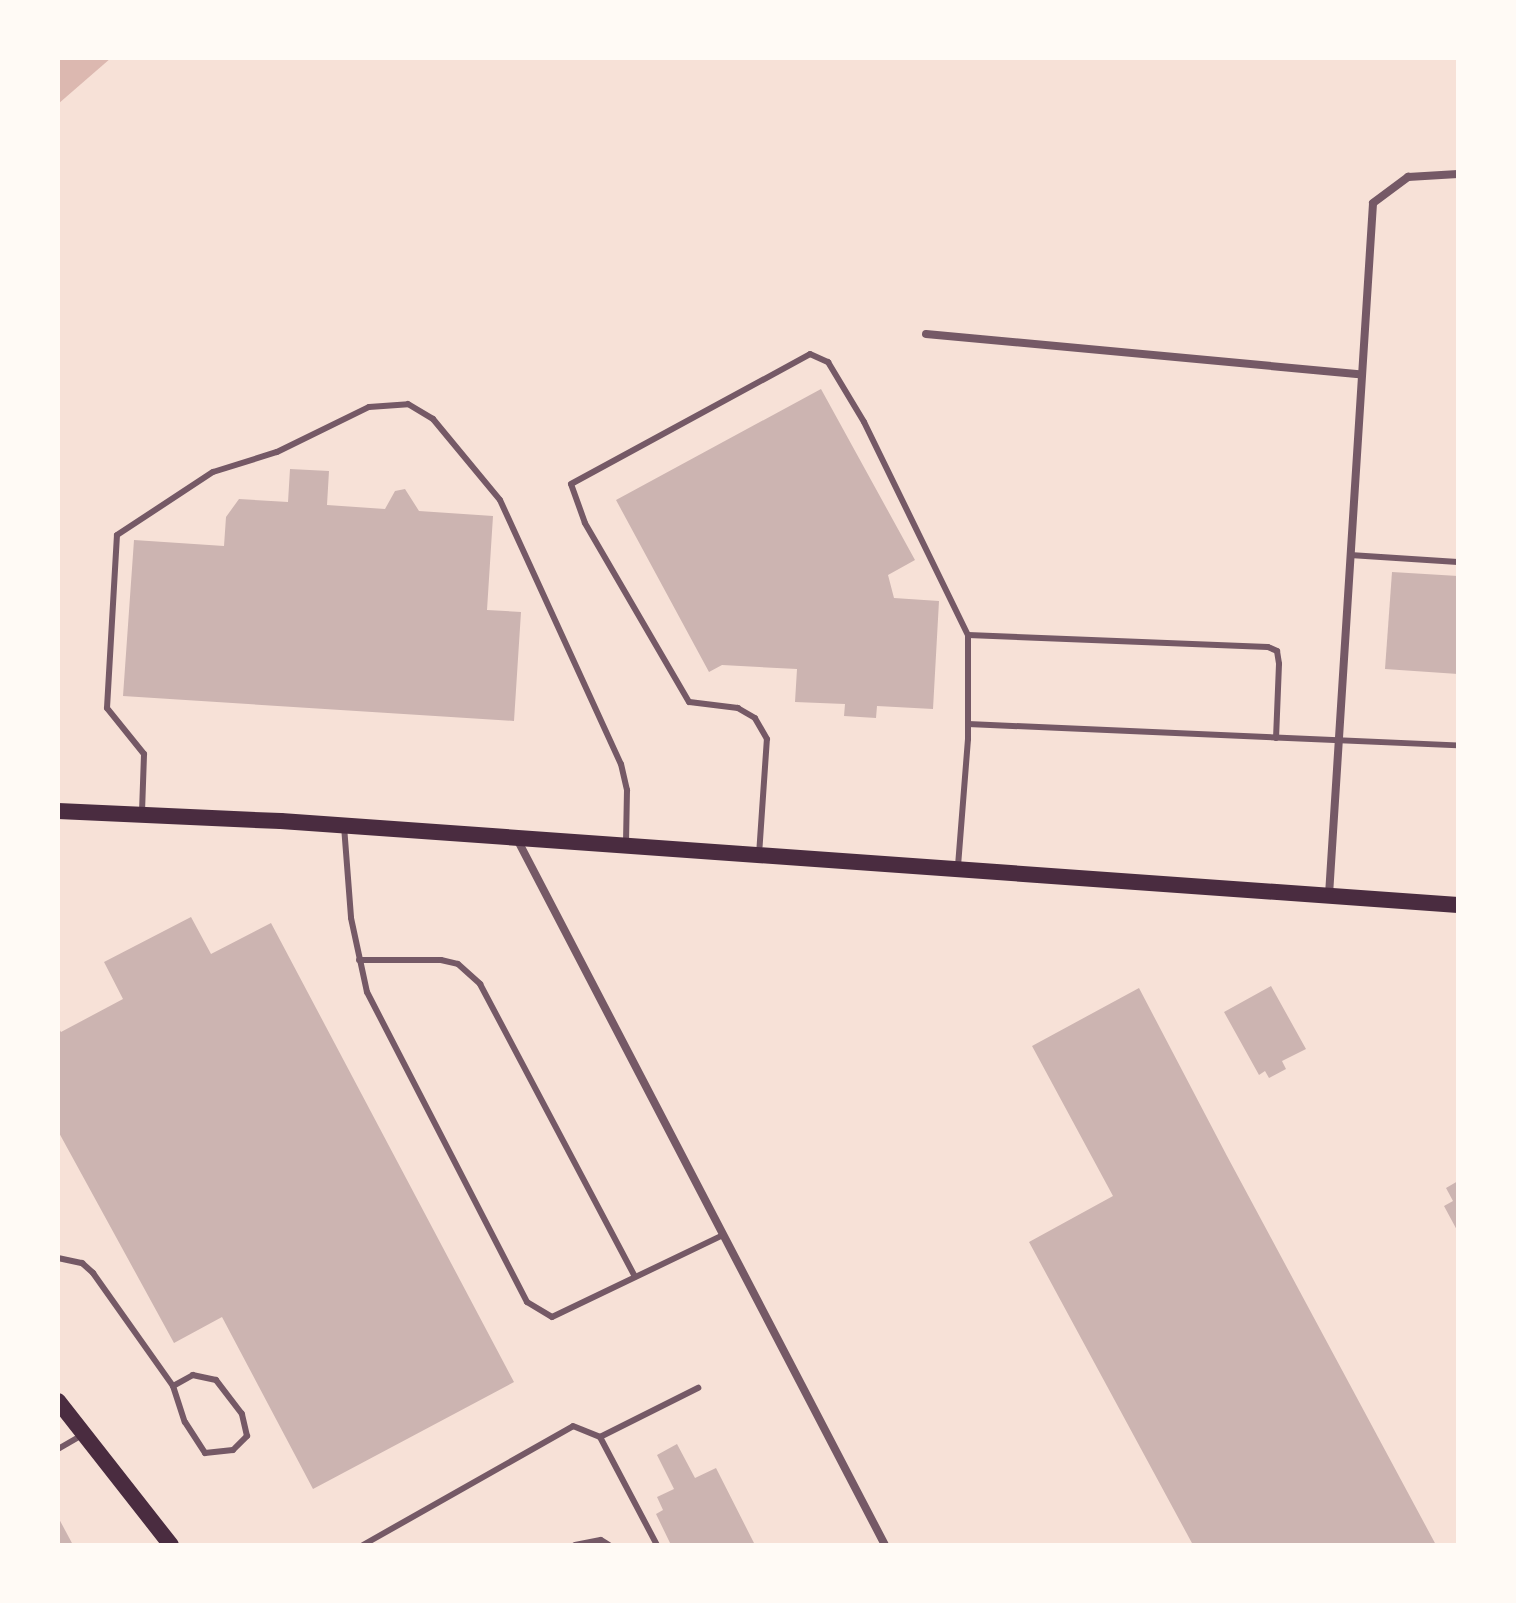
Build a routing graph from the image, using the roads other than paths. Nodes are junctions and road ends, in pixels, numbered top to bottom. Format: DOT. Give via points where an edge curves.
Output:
graph roads {
  1 [pos="1458,174"];
  2 [pos="926,334"];
  3 [pos="1359,374"];
  4 [pos="1348,555"];
  5 [pos="1458,562"];
  6 [pos="968,635"];
  7 [pos="968,724"];
  8 [pos="1276,738"];
  9 [pos="1337,741"];
  10 [pos="1458,745"];
  11 [pos="58,811"];
  12 [pos="142,816"];
  13 [pos="344,826"];
  14 [pos="517,838"];
  15 [pos="626,846"];
  16 [pos="759,856"];
  17 [pos="957,870"];
  18 [pos="1329,896"];
  19 [pos="1458,905"];
  20 [pos="359,960"];
  21 [pos="723,1235"];
  22 [pos="58,1258"];
  23 [pos="635,1277"];
  24 [pos="173,1386"];
  25 [pos="698,1388"];
  26 [pos="58,1401"];
  27 [pos="82,1435"];
  28 [pos="600,1437"];
  29 [pos="58,1449"];
  30 [pos="171,1545"];
  31 [pos="363,1545"];
  32 [pos="575,1545"];
  33 [pos="609,1545"];
  34 [pos="657,1545"];
  35 [pos="885,1545"];
  1 -- 3 [label="street" via="1408,177 1373,203"];
  2 -- 3 [label="street"];
  3 -- 4 [label="street"];
  4 -- 5 [label="lane"];
  4 -- 9 [label="street"];
  6 -- 7 [label="lane"];
  6 -- 8 [label="lane" via="1268,647 1277,651 1279,664"];
  6 -- 16 [label="lane" via="864,422 828,362 810,354 571,484 585,523 689,702 738,708 755,718 767,739"];
  7 -- 8 [label="lane"];
  7 -- 17 [label="lane"];
  8 -- 9 [label="lane"];
  9 -- 10 [label="lane"];
  9 -- 18 [label="street"];
  11 -- 12 [label="main road"];
  12 -- 13 [label="main road"];
  12 -- 15 [label="lane" via="144,754 107,708 117,535 213,472 277,452 369,407 408,404 433,419 500,500 621,764 627,790"];
  13 -- 14 [label="main road"];
  13 -- 20 [label="lane"];
  14 -- 15 [label="main road"];
  14 -- 21 [label="street"];
  15 -- 16 [label="main road"];
  16 -- 17 [label="main road"];
  17 -- 18 [label="main road"];
  18 -- 19 [label="main road"];
  20 -- 23 [label="lane" via="441,960 469,972"];
  20 -- 23 [label="lane" via="367,992 527,1302 552,1317"];
  21 -- 23 [label="lane"];
  21 -- 35 [label="street"];
  22 -- 24 [label="lane" via="82,1263 93,1273"];
  24 -- 24 [label="lane" via="185,1422 205,1453 233,1450 247,1436 242,1414 216,1380 193,1375"];
  25 -- 28 [label="lane"];
  26 -- 27 [label="main road"];
  27 -- 29 [label="lane"];
  27 -- 30 [label="main road"];
  28 -- 31 [label="lane" via="573,1426"];
  28 -- 34 [label="lane"];
  32 -- 33 [label="lane" via="601,1540"];
}
